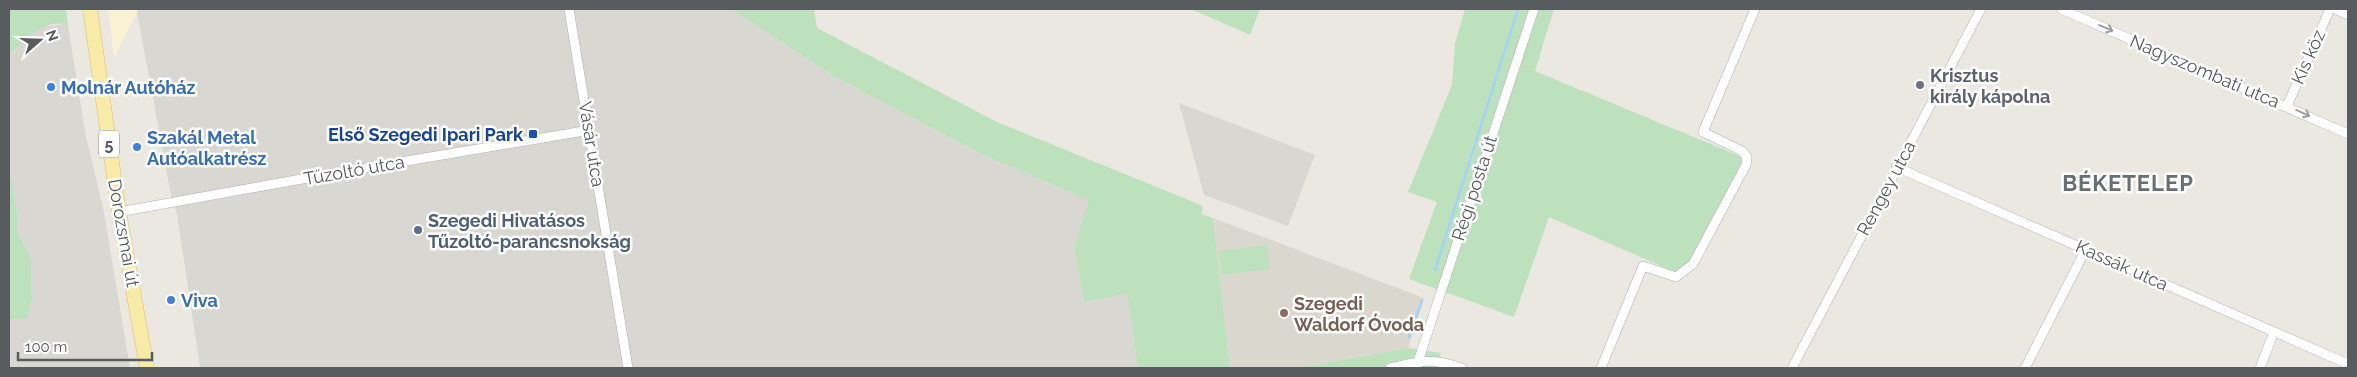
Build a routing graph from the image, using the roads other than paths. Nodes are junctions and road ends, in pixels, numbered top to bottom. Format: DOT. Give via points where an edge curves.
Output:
graph roads {
  1 [pos="90,9"];
  2 [pos="569,9"];
  3 [pos="1534,9"];
  4 [pos="1755,9"];
  5 [pos="1981,9"];
  6 [pos="2061,9"];
  7 [pos="2330,9"];
  8 [pos="2335,9"];
  9 [pos="2348,15"];
  10 [pos="2287,106"];
  11 [pos="590,130"];
  12 [pos="2348,134"];
  13 [pos="1896,167"];
  14 [pos="119,212"];
  15 [pos="2086,249"];
  16 [pos="2274,332"];
  17 [pos="2348,364"];
  18 [pos="1417,365"];
  19 [pos="147,368"];
  20 [pos="628,368"];
  21 [pos="1390,368"];
  22 [pos="1462,368"];
  23 [pos="1601,368"];
  24 [pos="1792,368"];
  25 [pos="2024,368"];
  26 [pos="2260,368"];
  1 -- 14 [label="main road, Dorozsmai út / 5"];
  2 -- 11 [label="street, Vásár utca"];
  3 -- 18 [label="street, Régi posta út"];
  4 -- 23 [label="street" via="1703,132 1742,151 1747,157 1746,165 1693,264 1676,277 1643,266"];
  5 -- 13 [label="street, Rengey utca"];
  6 -- 10 [label="street, Nagyszombati utca, one-way"];
  7 -- 10 [label="street, Kis köz"];
  8 -- 9 [label="street"];
  10 -- 12 [label="street, Nagyszombati utca, one-way"];
  11 -- 14 [label="street, Tűzoltó utca"];
  11 -- 20 [label="street, Vásár utca"];
  13 -- 15 [label="street, Kassák utca"];
  13 -- 24 [label="street, Rengey utca"];
  14 -- 19 [label="main road, Dorozsmai út / 5"];
  15 -- 16 [label="street, Kassák utca"];
  15 -- 25 [label="street"];
  16 -- 17 [label="street, Kassák utca"];
  16 -- 26 [label="street"];
  18 -- 21 [label="street"];
  18 -- 22 [label="street" via="1440,360"];
}
